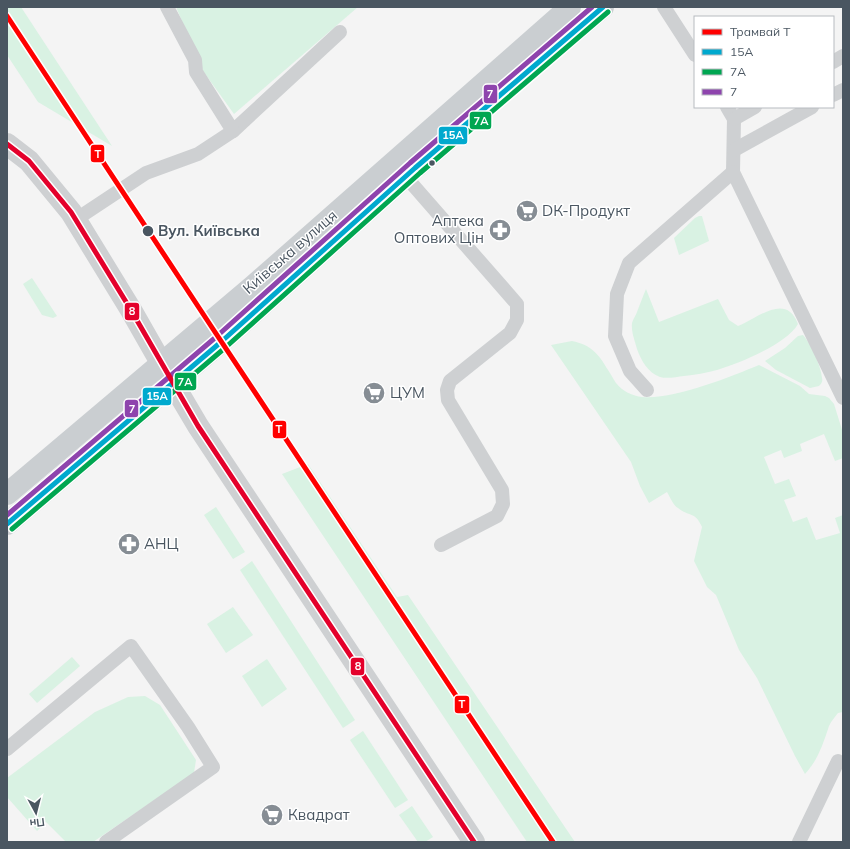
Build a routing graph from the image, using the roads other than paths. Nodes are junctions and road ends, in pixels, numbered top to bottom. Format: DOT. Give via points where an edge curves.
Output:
graph roads {
  1 [pos="167,7"];
  2 [pos="570,7"];
  3 [pos="603,7"];
  4 [pos="664,7"];
  5 [pos="340,32"];
  6 [pos="694,53"];
  7 [pos="843,56"];
  8 [pos="834,61"];
  9 [pos="843,90"];
  10 [pos="834,94"];
  11 [pos="751,108"];
  12 [pos="810,108"];
  13 [pos="731,113"];
  14 [pos="232,131"];
  15 [pos="7,144"];
  16 [pos="734,150"];
  17 [pos="733,172"];
  18 [pos="406,177"];
  19 [pos="76,220"];
  20 [pos="161,362"];
  21 [pos="172,382"];
  22 [pos="648,390"];
  23 [pos="843,398"];
  24 [pos="7,494"];
  25 [pos="7,524"];
  26 [pos="442,545"];
  27 [pos="7,749"];
  28 [pos="838,761"];
  29 [pos="106,842"];
  30 [pos="474,842"];
  31 [pos="799,842"];
  1 -- 14 [label="lane" via="195,60 196,72"];
  2 -- 20 [label="main road, Київська вулиця" via="252,286"];
  3 -- 18 [label="main road, Київська вулиця"];
  4 -- 6 [label="lane"];
  5 -- 14 [label="lane"];
  7 -- 8 [label="lane"];
  9 -- 10 [label="lane"];
  11 -- 13 [label="lane"];
  12 -- 16 [label="lane"];
  13 -- 16 [label="lane"];
  14 -- 19 [label="lane" via="198,154 146,173"];
  15 -- 19 [label="street" via="29,160"];
  16 -- 17 [label="lane"];
  17 -- 22 [label="lane" via="629,263 617,294 615,336 630,371"];
  17 -- 23 [label="lane"];
  18 -- 21 [label="main road, Київська вулиця"];
  18 -- 26 [label="lane" via="517,304 517,320 510,333 450,381 447,390 448,400 502,490 503,504 497,516"];
  19 -- 20 [label="street"];
  20 -- 21 [label="street"];
  20 -- 24 [label="main road, Київська вулиця"];
  21 -- 25 [label="main road, Київська вулиця"];
  21 -- 30 [label="street" via="203,433"];
  27 -- 29 [label="lane" via="132,646 213,767"];
  28 -- 31 [label="lane"];
}
